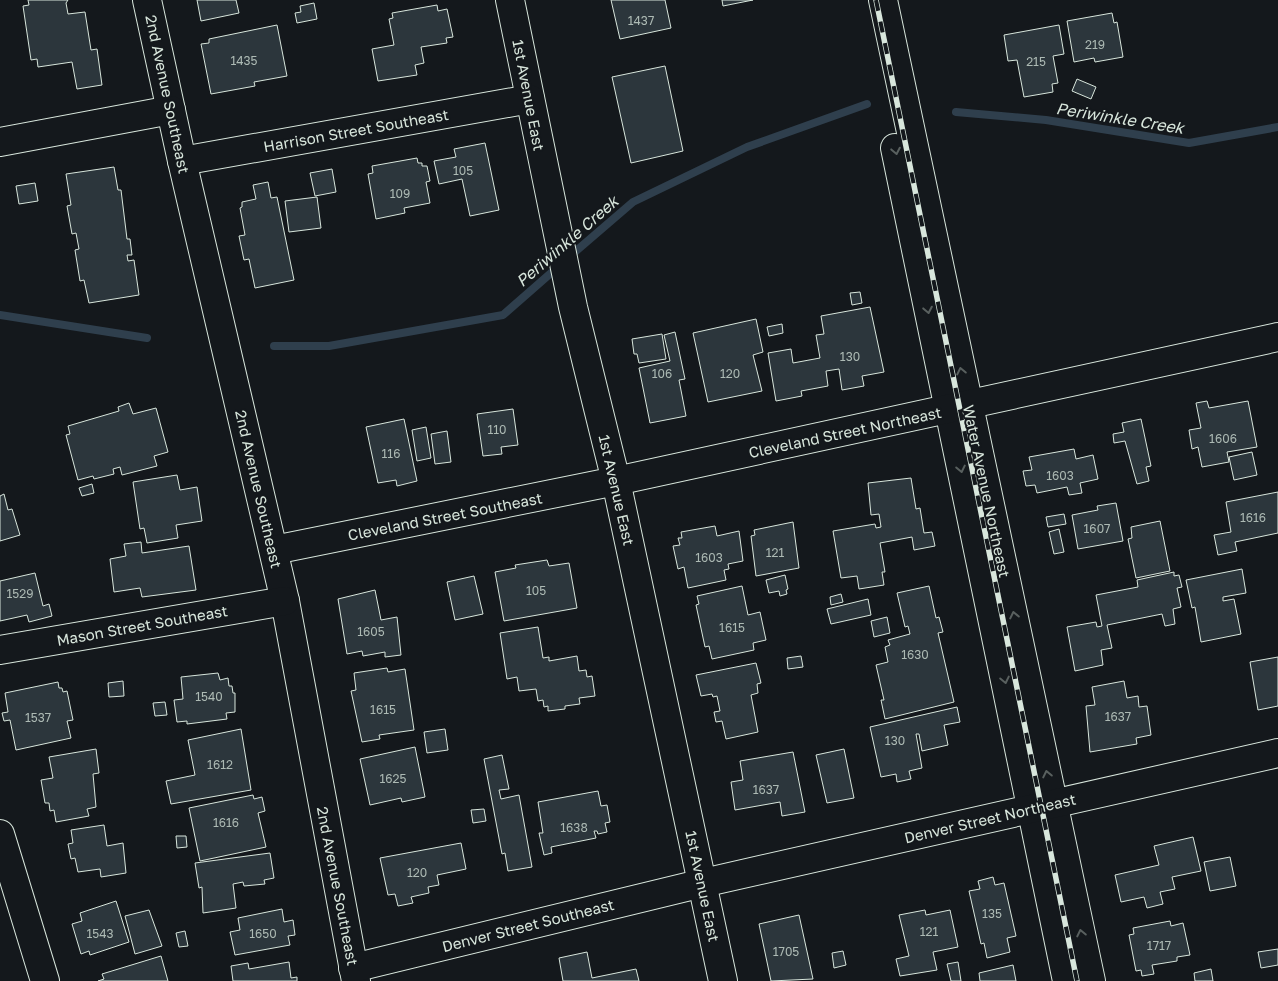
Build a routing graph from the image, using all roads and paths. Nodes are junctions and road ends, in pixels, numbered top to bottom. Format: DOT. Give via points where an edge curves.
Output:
graph roads {
  1 [pos="147,0"];
  2 [pos="510,0"];
  3 [pos="874,1"];
  4 [pos="530,99"];
  5 [pos="171,110"];
  6 [pos="0,142"];
  7 [pos="182,161"];
  8 [pos="1278,337"];
  9 [pos="958,408"];
  10 [pos="616,481"];
  11 [pos="274,550"];
  12 [pos="285,601"];
  13 [pos="0,650"];
  14 [pos="1278,753"];
  15 [pos="1043,806"];
  16 [pos="0,834"];
  17 [pos="703,883"];
  18 [pos="355,974"];
  19 [pos="45,981"];
  20 [pos="723,981"];
  21 [pos="1067,981"];
  22 [pos="1091,981"];
  1 -- 5 [label="street, 2nd Avenue Southeast"];
  2 -- 4 [label="street, 1st Avenue East"];
  3 -- 9 [label="street, Water Avenue Northeast"];
  4 -- 7 [label="street, Harrison Street Southeast"];
  4 -- 10 [label="street, 1st Avenue East" via="573,307"];
  5 -- 6 [label="street"];
  5 -- 7 [label="street, 2nd Avenue Southeast"];
  7 -- 11 [label="street, 2nd Avenue Southeast"];
  8 -- 9 [label="street, Cleveland Street Northeast"];
  9 -- 10 [label="street, Cleveland Street Northeast"];
  9 -- 15 [label="street, Water Avenue Northeast"];
  10 -- 11 [label="street, Cleveland Street Southeast"];
  10 -- 17 [label="street, 1st Avenue East"];
  11 -- 12 [label="street, 2nd Avenue Southeast"];
  12 -- 13 [label="street, Mason Street Southeast"];
  12 -- 18 [label="street, 2nd Avenue Southeast"];
  14 -- 15 [label="street, Denver Street Northeast"];
  15 -- 17 [label="street, Denver Street Northeast"];
  15 -- 21 [label="street, Water Avenue Northeast"];
  22 -- 15 [label="street, Water Avenue Northeast, one-way"];
  16 -- 19 [label="street"];
  17 -- 18 [label="street, Denver Street Southeast"];
  17 -- 20 [label="street, 1st Avenue East"];
}
